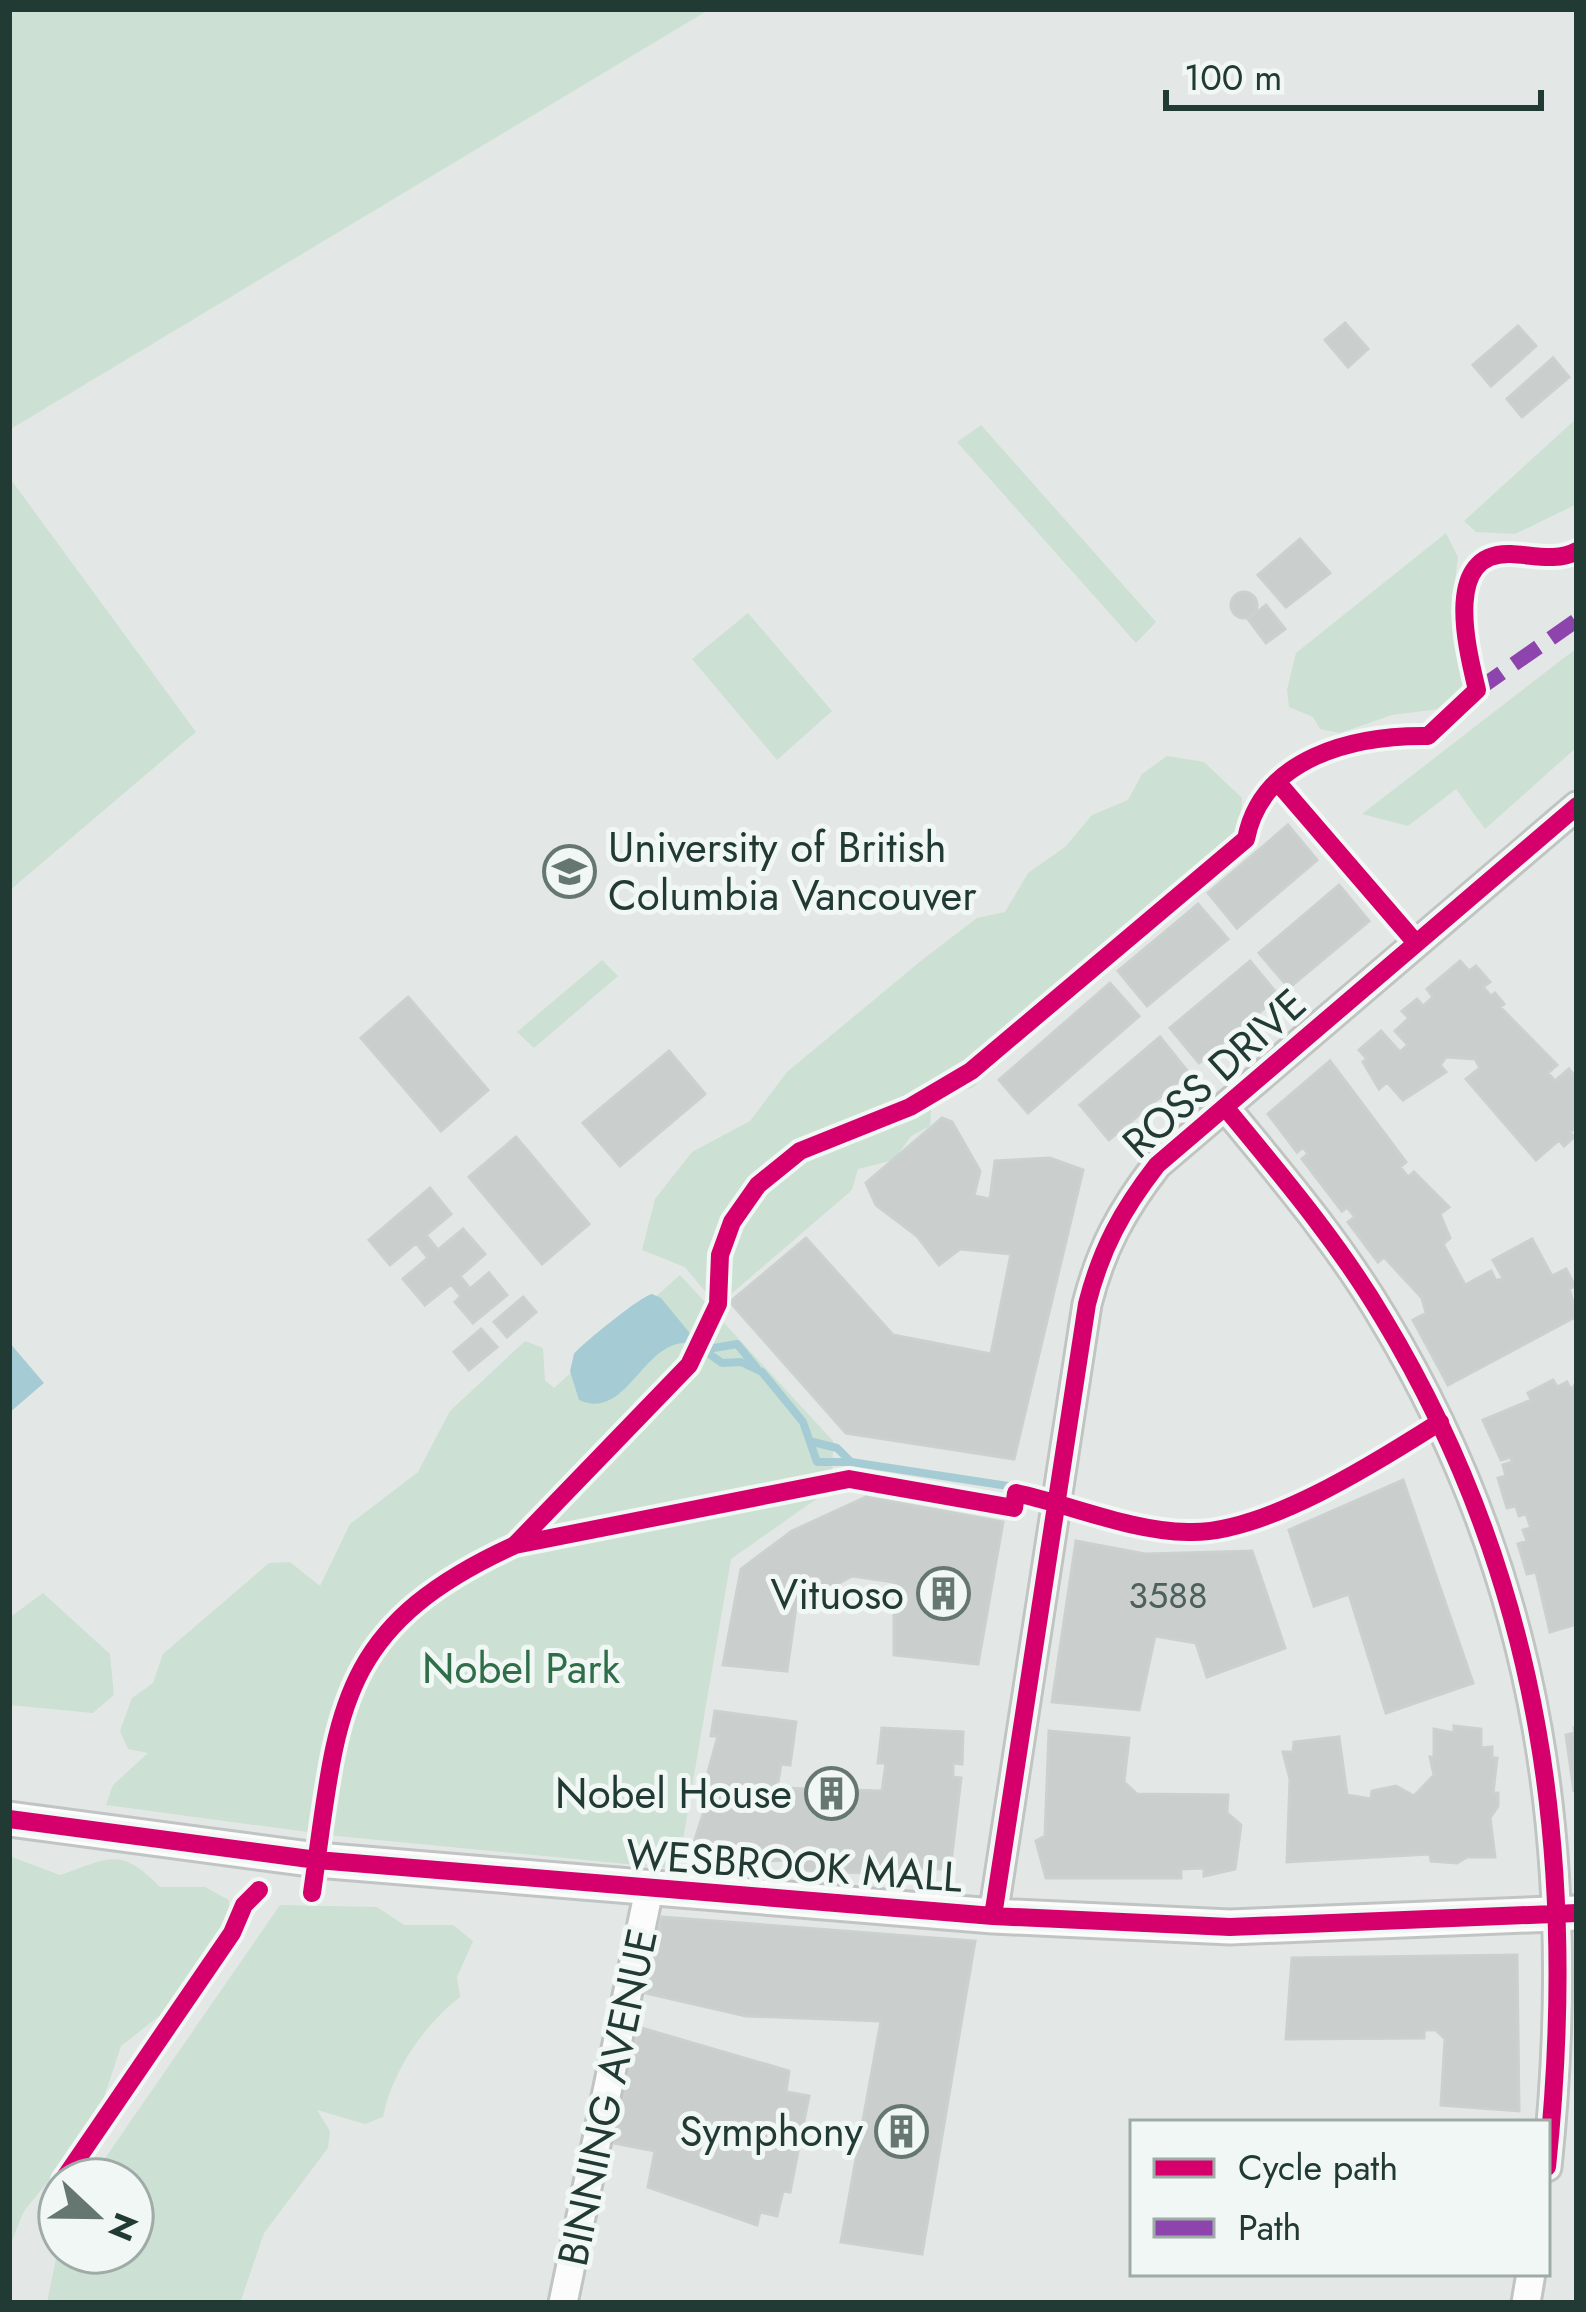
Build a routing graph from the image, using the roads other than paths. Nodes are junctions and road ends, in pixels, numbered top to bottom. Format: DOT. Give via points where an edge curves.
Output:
graph roads {
  1 [pos="1577,806"];
  2 [pos="1225,1107"];
  3 [pos="9,1819"];
  4 [pos="650,1890"];
  5 [pos="1568,1914"];
  6 [pos="992,1916"];
  7 [pos="1550,2128"];
  8 [pos="563,2303"];
  1 -- 2 [label="street, ROSS DRIVE"];
  2 -- 5 [label="street" via="1382,1316 1473,1497 1537,1713"];
  2 -- 6 [label="street, ROSS DRIVE" via="1156,1165 1119,1214 1098,1260"];
  3 -- 4 [label="street, WESBROOK MALL" via="247,1853"];
  4 -- 6 [label="street, WESBROOK MALL"];
  4 -- 8 [label="street, BINNING AVENUE"];
  5 -- 6 [label="street, WESBROOK MALL" via="1230,1927"];
  5 -- 7 [label="street"];
}
